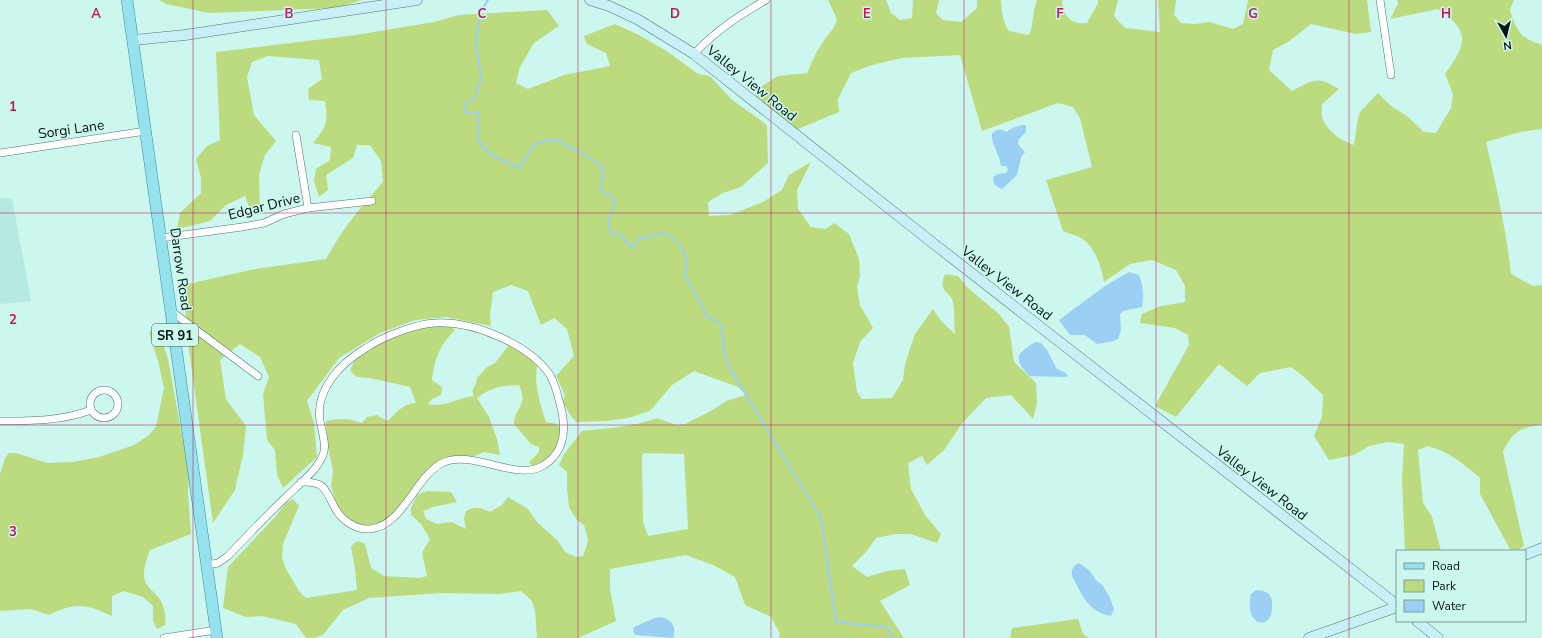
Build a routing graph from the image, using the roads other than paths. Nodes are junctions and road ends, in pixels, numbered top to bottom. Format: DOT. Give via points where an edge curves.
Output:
graph roads {
  1 [pos="127,0"];
  2 [pos="417,0"];
  3 [pos="590,0"];
  4 [pos="766,0"];
  5 [pos="1380,0"];
  6 [pos="134,40"];
  7 [pos="694,54"];
  8 [pos="1391,75"];
  9 [pos="146,131"];
  10 [pos="296,135"];
  11 [pos="0,153"];
  12 [pos="372,201"];
  13 [pos="308,208"];
  14 [pos="162,238"];
  15 [pos="171,311"];
  16 [pos="258,376"];
  17 [pos="91,410"];
  18 [pos="0,421"];
  19 [pos="301,482"];
  20 [pos="1542,548"];
  21 [pos="1526,555"];
  22 [pos="208,565"];
  23 [pos="1396,605"];
  24 [pos="1396,606"];
  25 [pos="1418,622"];
  26 [pos="217,634"];
  27 [pos="164,638"];
  28 [pos="1309,638"];
  29 [pos="1438,638"];
  1 -- 6 [label="main road, Darrow Road / SR 91"];
  2 -- 6 [label="main road" via="185,35"];
  3 -- 7 [label="main road, Valley View Road" via="637,19"];
  4 -- 7 [label="street" via="717,31"];
  5 -- 8 [label="street"];
  6 -- 9 [label="main road, Darrow Road / SR 91"];
  7 -- 23 [label="main road, Valley View Road"];
  9 -- 11 [label="street, Sorgi Lane"];
  9 -- 14 [label="main road, Darrow Road / SR 91"];
  10 -- 13 [label="street"];
  12 -- 13 [label="street, Edgar Drive"];
  13 -- 14 [label="street, Edgar Drive" via="242,227"];
  14 -- 15 [label="main road, Darrow Road / SR 91"];
  15 -- 16 [label="street"];
  15 -- 22 [label="main road, Darrow Road / SR 91"];
  17 -- 17 [label="street" via="100,417 111,416 118,408 119,402 114,392 98,391 90,399"];
  17 -- 18 [label="street" via="55,420"];
  19 -- 19 [label="street" via="321,486 330,495 337,511 346,522 367,529 379,528 388,522 430,473 445,462 464,459 524,471 535,469 552,459 563,442 563,419 554,384 541,365 527,352 514,344 466,326 423,324 390,335 353,356 330,380 321,401 324,454 311,473"];
  19 -- 22 [label="street" via="228,556 218,563"];
  20 -- 21 [label="main road"];
  22 -- 26 [label="main road, Darrow Road / SR 91"];
  24 -- 28 [label="main road"];
  25 -- 29 [label="main road"];
  26 -- 27 [label="street"];
}
